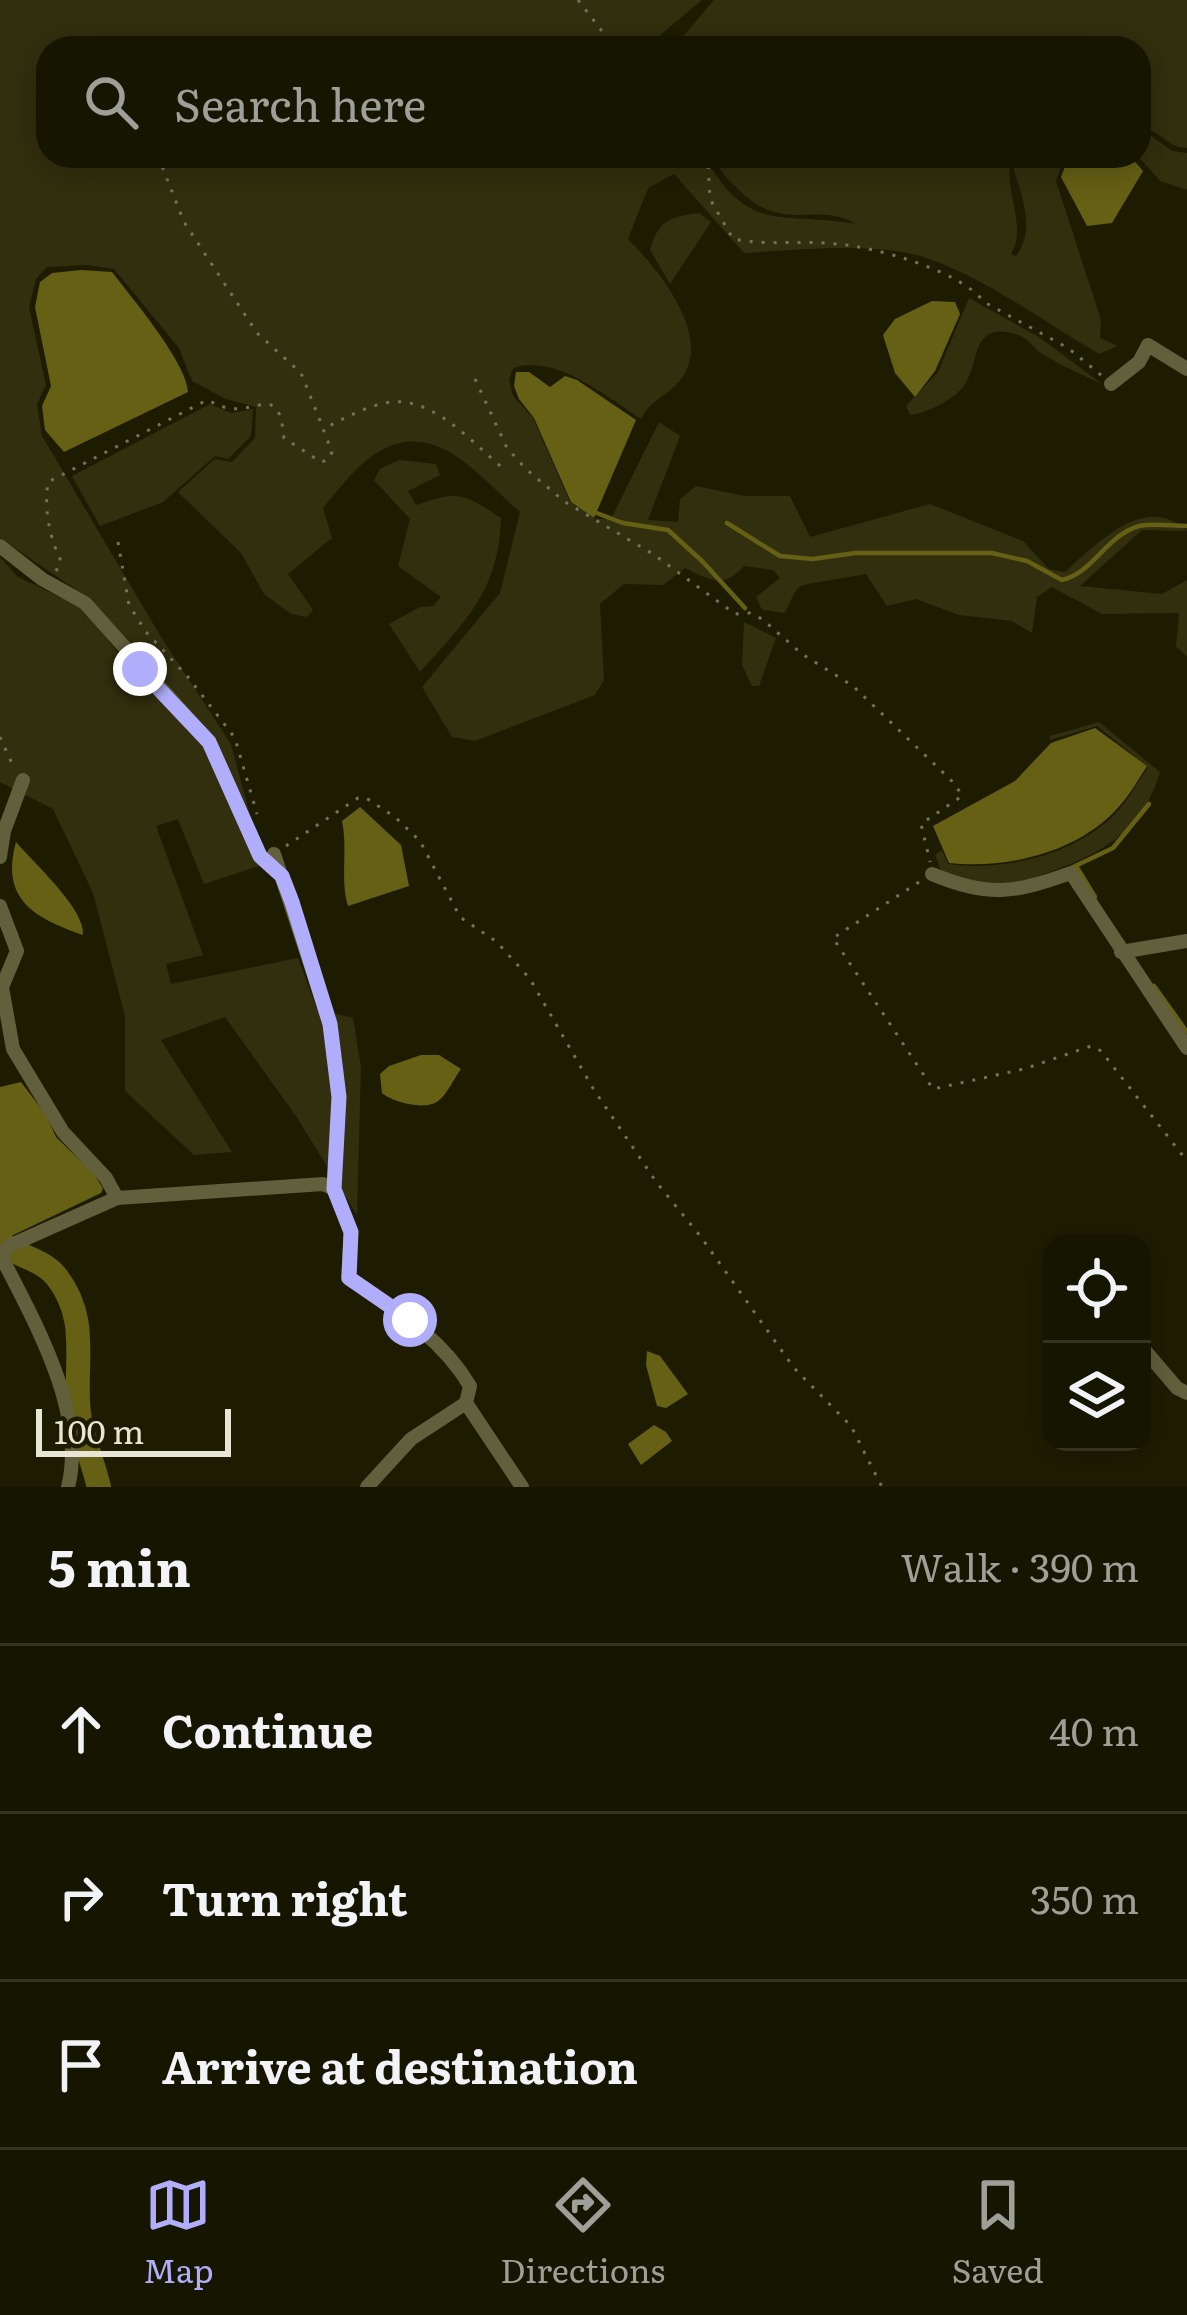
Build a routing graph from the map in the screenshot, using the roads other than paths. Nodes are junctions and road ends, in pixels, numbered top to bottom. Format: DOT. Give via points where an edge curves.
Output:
graph roads {
  1 [pos="1187,369"];
  2 [pos="1111,383"];
  3 [pos="0,547"];
  4 [pos="23,780"];
  5 [pos="274,854"];
  6 [pos="0,856"];
  7 [pos="932,874"];
  8 [pos="282,876"];
  9 [pos="0,907"];
  10 [pos="1187,940"];
  11 [pos="1121,952"];
  12 [pos="1187,1048"];
  13 [pos="334,1189"];
  14 [pos="117,1198"];
  15 [pos="1151,1358"];
  16 [pos="1187,1393"];
  17 [pos="466,1403"];
  18 [pos="68,1487"];
  19 [pos="367,1487"];
  20 [pos="522,1487"];
  1 -- 2 [label="street" via="1148,345"];
  3 -- 8 [label="street" via="85,603 209,742 260,856"];
  4 -- 6 [label="street"];
  5 -- 8 [label="street"];
  7 -- 11 [label="street" via="993,892 1071,873"];
  8 -- 13 [label="street" via="330,1024 339,1097"];
  9 -- 14 [label="street" via="17,951 2,987 13,1049 63,1132"];
  10 -- 11 [label="street"];
  11 -- 12 [label="street"];
  13 -- 14 [label="street"];
  13 -- 17 [label="street" via="351,1232 349,1278 442,1348 470,1386"];
  14 -- 18 [label="street" via="1,1256 49,1351 74,1462"];
  15 -- 16 [label="street"];
  17 -- 19 [label="street" via="411,1439"];
  17 -- 20 [label="street"];
}
